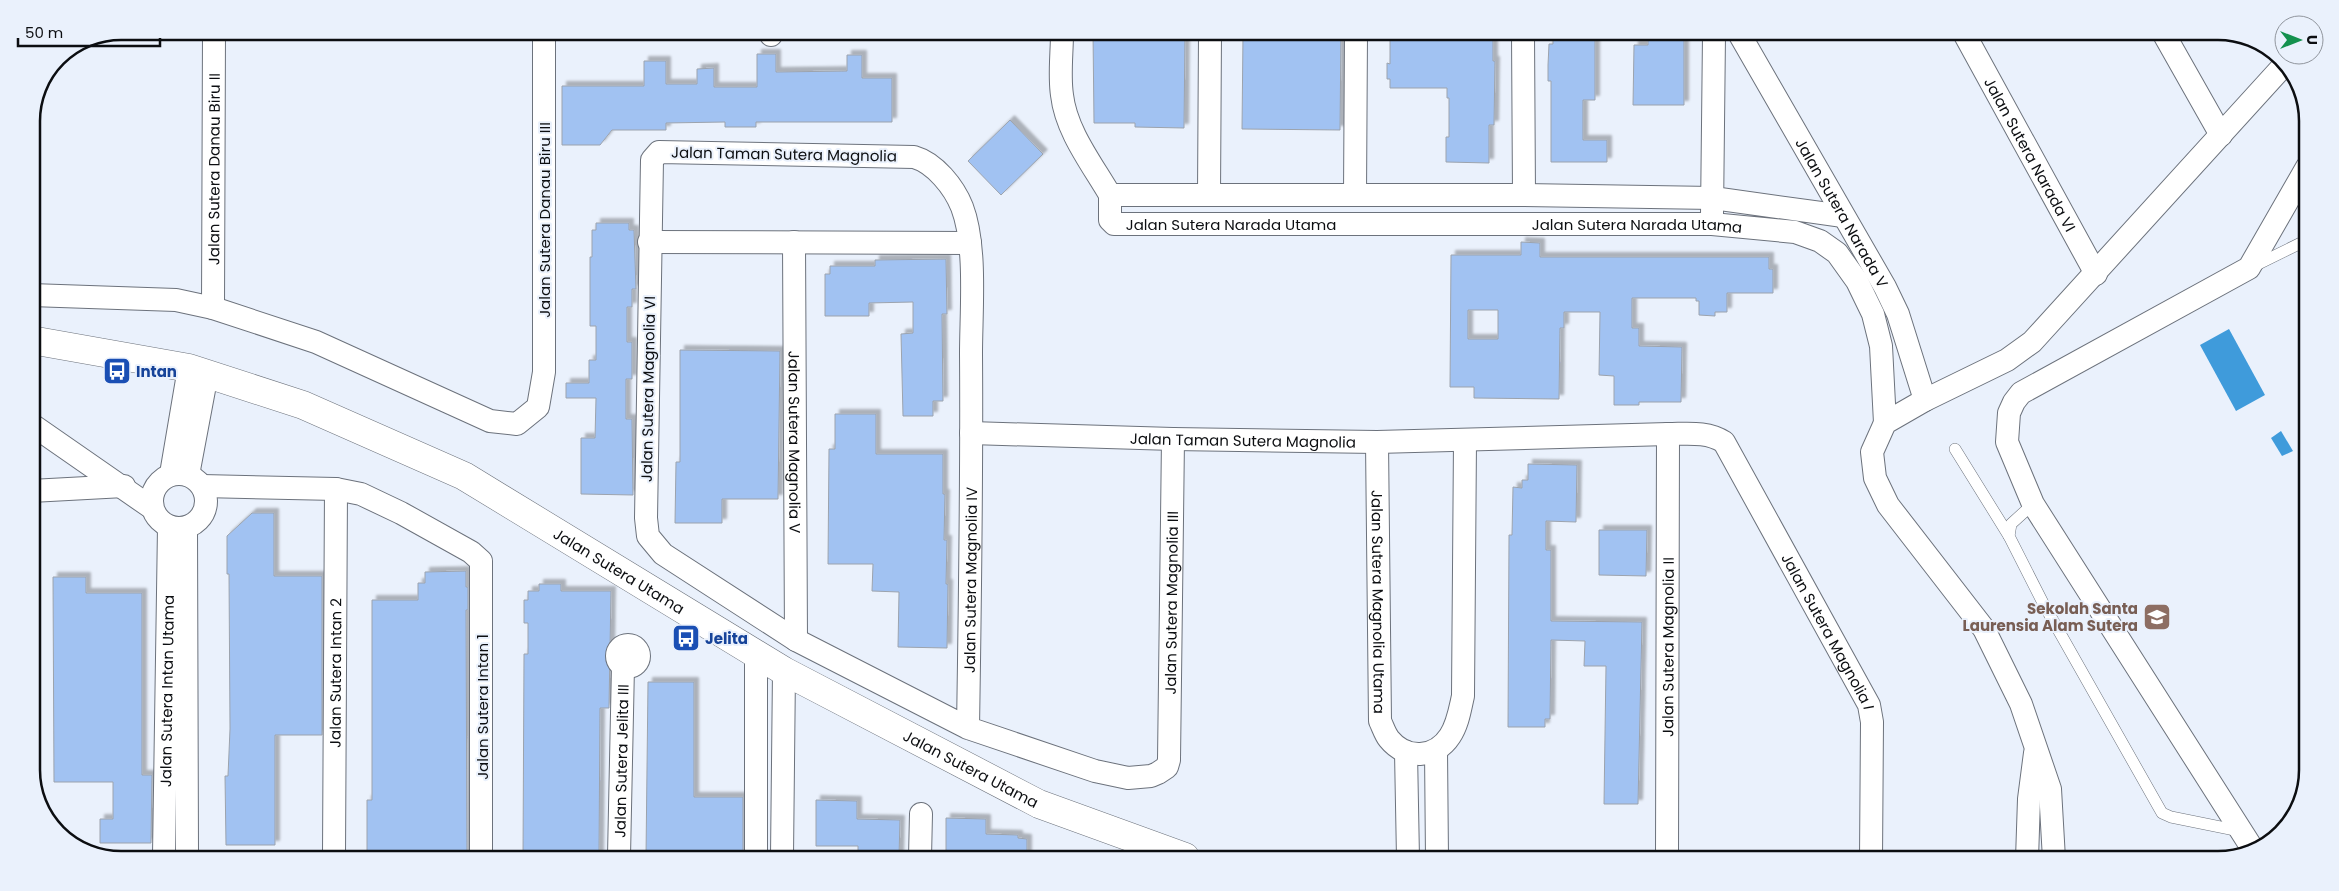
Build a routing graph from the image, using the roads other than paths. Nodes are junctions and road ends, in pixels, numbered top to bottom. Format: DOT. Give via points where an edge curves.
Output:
graph roads {
  1 [pos="214,40"];
  2 [pos="544,40"];
  3 [pos="1062,40"];
  4 [pos="1210,40"];
  5 [pos="1356,40"];
  6 [pos="1523,40"];
  7 [pos="1714,40"];
  8 [pos="1743,40"];
  9 [pos="1967,40"];
  10 [pos="2167,40"];
  11 [pos="2280,70"];
  12 [pos="2221,135"];
  13 [pos="2299,181"];
  14 [pos="1209,194"];
  15 [pos="1355,194"];
  16 [pos="1110,195"];
  17 [pos="1524,195"];
  18 [pos="1713,198"];
  19 [pos="1843,216"];
  20 [pos="1712,224"];
  21 [pos="649,242"];
  22 [pos="794,242"];
  23 [pos="970,243"];
  24 [pos="2299,244"];
  25 [pos="2249,268"];
  26 [pos="2096,274"];
  27 [pos="40,295"];
  28 [pos="213,308"];
  29 [pos="40,341"];
  30 [pos="198,371"];
  31 [pos="1925,400"];
  32 [pos="1885,423"];
  33 [pos="40,430"];
  34 [pos="971,433"];
  35 [pos="1668,434"];
  36 [pos="1705,434"];
  37 [pos="1174,439"];
  38 [pos="1465,441"];
  39 [pos="1377,442"];
  40 [pos="1955,449"];
  41 [pos="185,484"];
  42 [pos="118,487"];
  43 [pos="336,489"];
  44 [pos="40,491"];
  45 [pos="2033,504"];
  46 [pos="152,508"];
  47 [pos="178,527"];
  48 [pos="2010,536"];
  49 [pos="796,640"];
  50 [pos="756,655"];
  51 [pos="623,666"];
  52 [pos="784,671"];
  53 [pos="968,728"];
  54 [pos="2036,750"];
  55 [pos="1436,751"];
  56 [pos="1406,752"];
  57 [pos="921,814"];
  58 [pos="756,822"];
  59 [pos="782,824"];
  60 [pos="2246,840"];
  61 [pos="164,851"];
  62 [pos="186,851"];
  63 [pos="334,851"];
  64 [pos="481,851"];
  65 [pos="619,851"];
  66 [pos="756,851"];
  67 [pos="782,851"];
  68 [pos="920,851"];
  69 [pos="1168,851"];
  70 [pos="1408,851"];
  71 [pos="1436,851"];
  72 [pos="1667,851"];
  73 [pos="1871,851"];
  74 [pos="2027,851"];
  75 [pos="2054,851"];
  1 -- 28 [label="street, Jalan Sutera Danau Biru II"];
  2 -- 28 [label="street, Jalan Sutera Danau Biru III" via="544,372 538,407 517,424 490,420 316,342"];
  3 -- 16 [label="street" via="1065,112"];
  4 -- 14 [label="street"];
  5 -- 15 [label="street"];
  6 -- 17 [label="street"];
  7 -- 18 [label="street"];
  8 -- 19 [label="street, Jalan Sutera Narada V"];
  9 -- 26 [label="street, Jalan Sutera Narada VI"];
  10 -- 12 [label="street"];
  11 -- 12 [label="street"];
  12 -- 26 [label="street"];
  13 -- 25 [label="street"];
  14 -- 15 [label="street, Jalan Sutera Narada Utama"];
  14 -- 16 [label="street, Jalan Sutera Narada Utama"];
  15 -- 17 [label="street, Jalan Sutera Narada Utama"];
  16 -- 20 [label="street, Jalan Sutera Narada Utama" via="1110,220 1114,224"];
  17 -- 18 [label="street, Jalan Sutera Narada Utama"];
  18 -- 19 [label="street, Jalan Sutera Narada Utama"];
  18 -- 20 [label="street"];
  19 -- 31 [label="street, Jalan Sutera Narada V" via="1898,314"];
  20 -- 32 [label="street, Jalan Sutera Narada Utama" via="1795,232 1820,241 1838,253 1857,281 1873,314 1881,346"];
  21 -- 22 [label="street"];
  21 -- 23 [label="street, Jalan Taman Sutera Magnolia" via="652,160 660,152 914,157 926,160 962,207"];
  21 -- 49 [label="street, Jalan Sutera Magnolia VI" via="648,536 663,554"];
  22 -- 23 [label="street"];
  22 -- 49 [label="street, Jalan Sutera Magnolia V"];
  23 -- 34 [label="street, Jalan Taman Sutera Magnolia"];
  24 -- 25 [label="lane"];
  25 -- 45 [label="street" via="2021,393 2009,413 2007,442"];
  26 -- 31 [label="street" via="2032,342 2007,360"];
  27 -- 28 [label="street" via="176,300"];
  29 -- 30 [label="street, Jalan Sutera Utama"];
  30 -- 41 [label="street"];
  30 -- 50 [label="street, Jalan Sutera Utama" via="303,405 464,476"];
  31 -- 32 [label="street"];
  32 -- 54 [label="street" via="1872,452 1876,478 1888,505 1984,629 2021,704"];
  33 -- 42 [label="street"];
  34 -- 37 [label="street, Jalan Taman Sutera Magnolia"];
  34 -- 53 [label="street, Jalan Sutera Magnolia IV"];
  35 -- 36 [label="street, Jalan Taman Sutera Magnolia"];
  35 -- 38 [label="street, Jalan Taman Sutera Magnolia"];
  35 -- 72 [label="street, Jalan Sutera Magnolia II"];
  36 -- 73 [label="street, Jalan Sutera Magnolia I" via="1724,442 1869,705 1872,722"];
  37 -- 39 [label="street, Jalan Taman Sutera Magnolia"];
  37 -- 53 [label="street, Jalan Sutera Magnolia III" via="1167,766 1151,776 1128,778 1095,771"];
  38 -- 39 [label="street, Jalan Taman Sutera Magnolia"];
  38 -- 55 [label="street" via="1463,696 1459,717 1450,736"];
  39 -- 56 [label="street, Jalan Sutera Magnolia Utama" via="1380,721 1388,738"];
  40 -- 48 [label="lane"];
  41 -- 42 [label="street"];
  41 -- 43 [label="street"];
  41 -- 46 [label="street" via="153,491"];
  41 -- 47 [label="street" via="200,518"];
  42 -- 44 [label="street"];
  42 -- 46 [label="street"];
  43 -- 63 [label="street, Jalan Sutera Intan 2"];
  43 -- 64 [label="street, Jalan Sutera Intan 1" via="380,502 471,552 482,566"];
  45 -- 48 [label="lane" via="2011,524"];
  45 -- 60 [label="street"];
  46 -- 47 [label="street" via="156,516"];
  47 -- 61 [label="street, Jalan Sutera Intan Utama"];
  47 -- 62 [label="street, Jalan Sutera Intan Utama"];
  48 -- 60 [label="lane" via="2043,603 2162,813"];
  49 -- 53 [label="street"];
  50 -- 52 [label="street, Jalan Sutera Utama"];
  50 -- 58 [label="street"];
  51 -- 65 [label="street, Jalan Sutera Jelita III"];
  52 -- 59 [label="street"];
  52 -- 69 [label="street, Jalan Sutera Utama" via="1039,804"];
  54 -- 74 [label="street" via="2029,799"];
  54 -- 75 [label="street" via="2050,788"];
  55 -- 56 [label="street" via="1420,755"];
  55 -- 71 [label="street"];
  56 -- 70 [label="street"];
  57 -- 68 [label="street"];
  58 -- 59 [label="street"];
  58 -- 66 [label="street"];
  59 -- 67 [label="street"];
}
